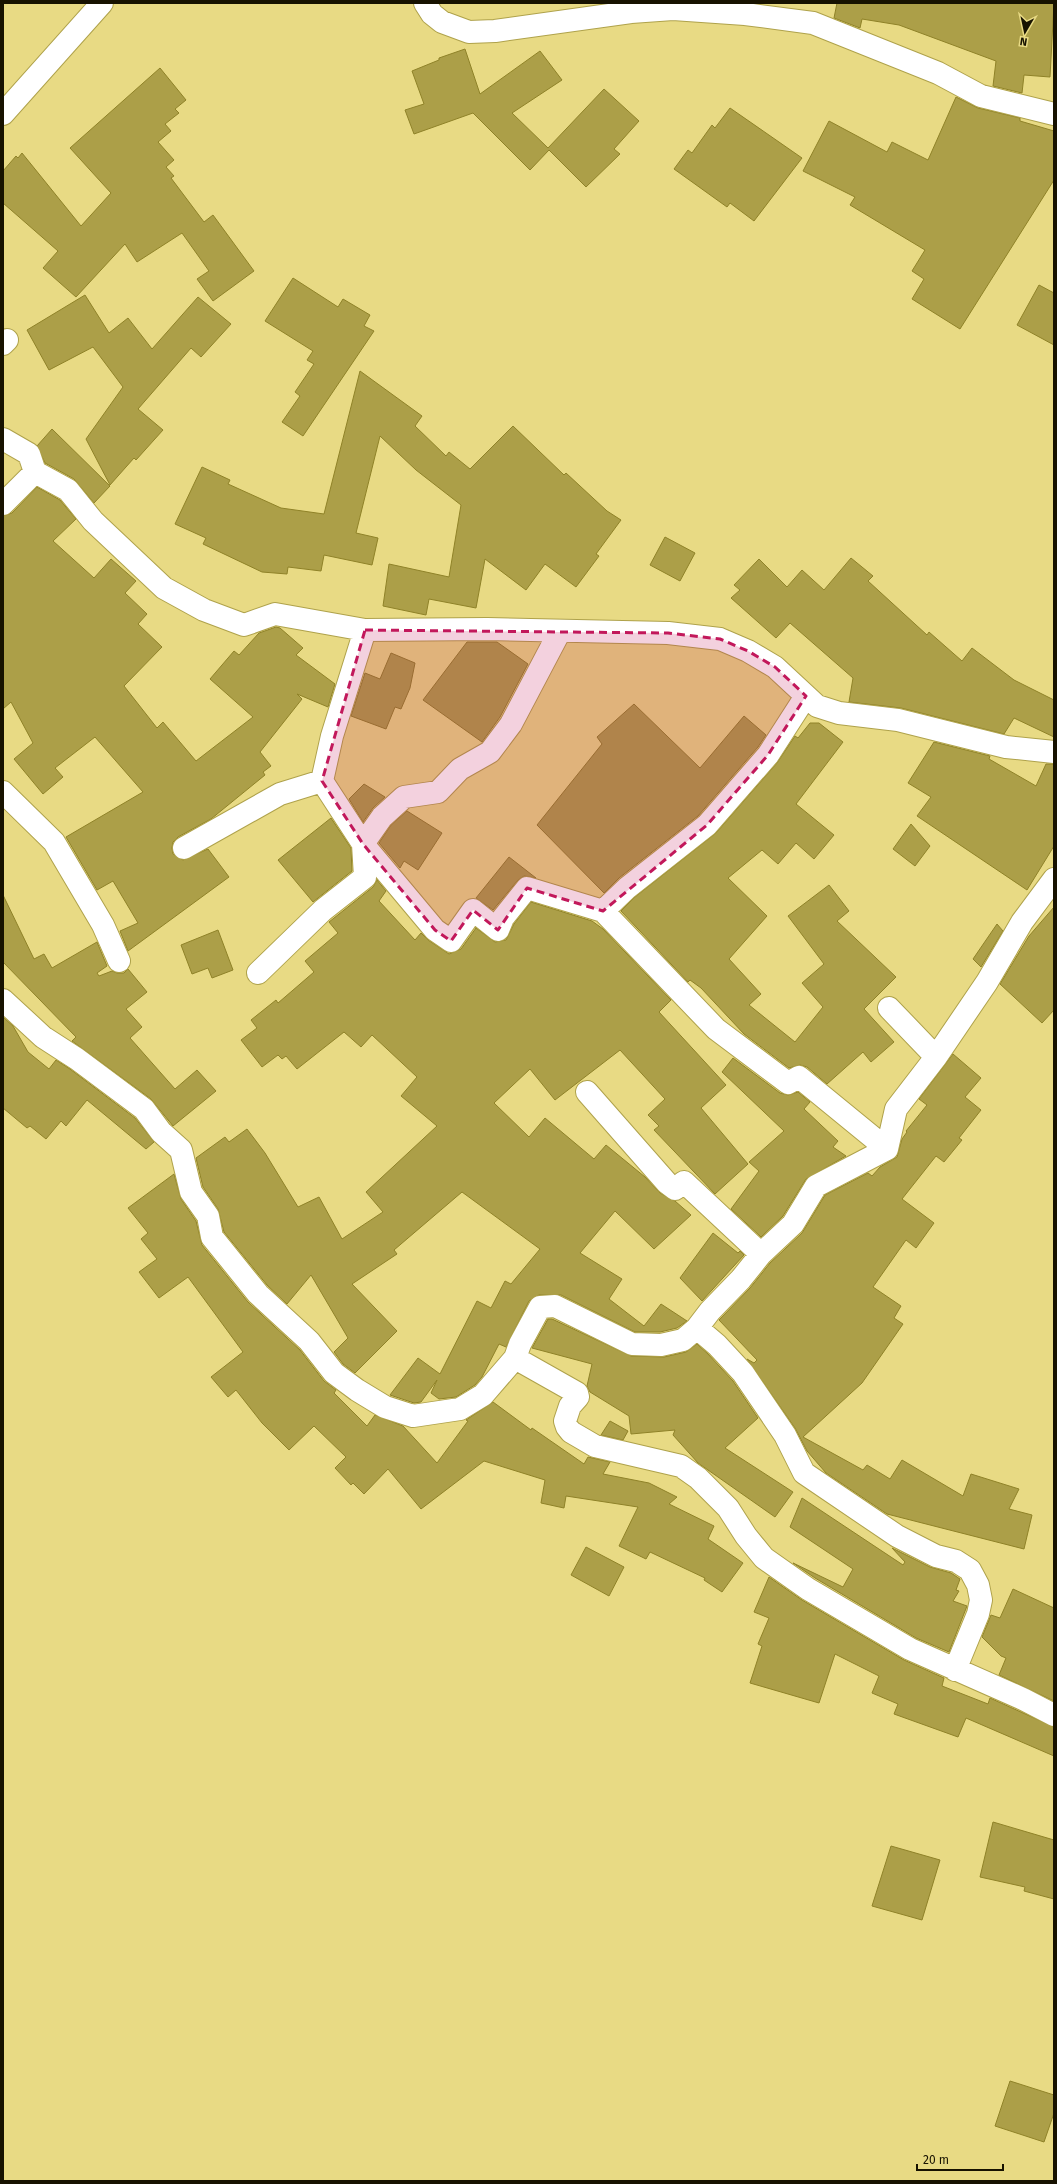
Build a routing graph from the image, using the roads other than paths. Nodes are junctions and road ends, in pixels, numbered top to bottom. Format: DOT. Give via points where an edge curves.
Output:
graph roads {
  1 [pos="102,3"];
  2 [pos="425,3"];
  3 [pos="3,114"];
  4 [pos="1054,114"];
  5 [pos="3,439"];
  6 [pos="35,472"];
  7 [pos="3,504"];
  8 [pos="365,630"];
  9 [pos="560,631"];
  10 [pos="806,696"];
  11 [pos="1054,752"];
  12 [pos="322,781"];
  13 [pos="3,792"];
  14 [pos="363,844"];
  15 [pos="184,848"];
  16 [pos="1054,879"];
  17 [pos="603,911"];
  18 [pos="119,961"];
  19 [pos="258,973"];
  20 [pos="3,1000"];
  21 [pos="889,1008"];
  22 [pos="936,1056"];
  23 [pos="588,1092"];
  24 [pos="887,1149"];
  25 [pos="761,1254"];
  26 [pos="697,1328"];
  27 [pos="515,1358"];
  28 [pos="955,1670"];
  29 [pos="1054,1715"];
  1 -- 3 [label="street"];
  2 -- 4 [label="street" via="432,14 442,22 469,32 673,9 813,23 938,73 981,96"];
  5 -- 6 [label="street" via="29,454"];
  6 -- 7 [label="street"];
  6 -- 8 [label="street" via="68,490 94,521 164,588 204,610 244,625 275,614"];
  8 -- 9 [label="street"];
  8 -- 12 [label="street" via="332,736"];
  9 -- 10 [label="street" via="668,633 720,640 748,651 775,667"];
  9 -- 14 [label="street" via="512,724 490,752 460,769 438,792 404,797 382,817"];
  10 -- 11 [label="street" via="817,706 839,713 898,720 1006,747"];
  10 -- 17 [label="street" via="768,755 708,825 627,888"];
  12 -- 14 [label="street"];
  12 -- 15 [label="street" via="280,794"];
  13 -- 18 [label="street" via="54,842 103,925"];
  14 -- 17 [label="street" via="435,930 451,941 473,910 498,930 503,918 527,888"];
  14 -- 19 [label="street" via="365,877 323,910"];
  16 -- 22 [label="street" via="1022,922 987,982"];
  17 -- 24 [label="street" via="716,1029 788,1083 799,1077"];
  20 -- 27 [label="street" via="43,1037 144,1109 161,1132 181,1150 191,1192 208,1216 212,1237 258,1294 309,1341 334,1372 357,1390 385,1407 413,1416 460,1409 483,1395"];
  21 -- 22 [label="street"];
  22 -- 24 [label="street" via="896,1109"];
  23 -- 25 [label="street" via="667,1183 675,1189 684,1182 687,1184"];
  24 -- 25 [label="street" via="816,1186 793,1224"];
  25 -- 26 [label="street"];
  26 -- 27 [label="street" via="684,1340 668,1344 632,1344 555,1306 540,1307"];
  26 -- 28 [label="street" via="743,1373 785,1435 804,1473 898,1536 936,1556 956,1561 970,1570 978,1585 981,1600 978,1614"];
  27 -- 28 [label="street" via="577,1393 578,1397 570,1406 565,1421 571,1432 595,1446 681,1466 698,1478 728,1508 764,1558 808,1589 910,1649"];
  28 -- 29 [label="street"];
}
